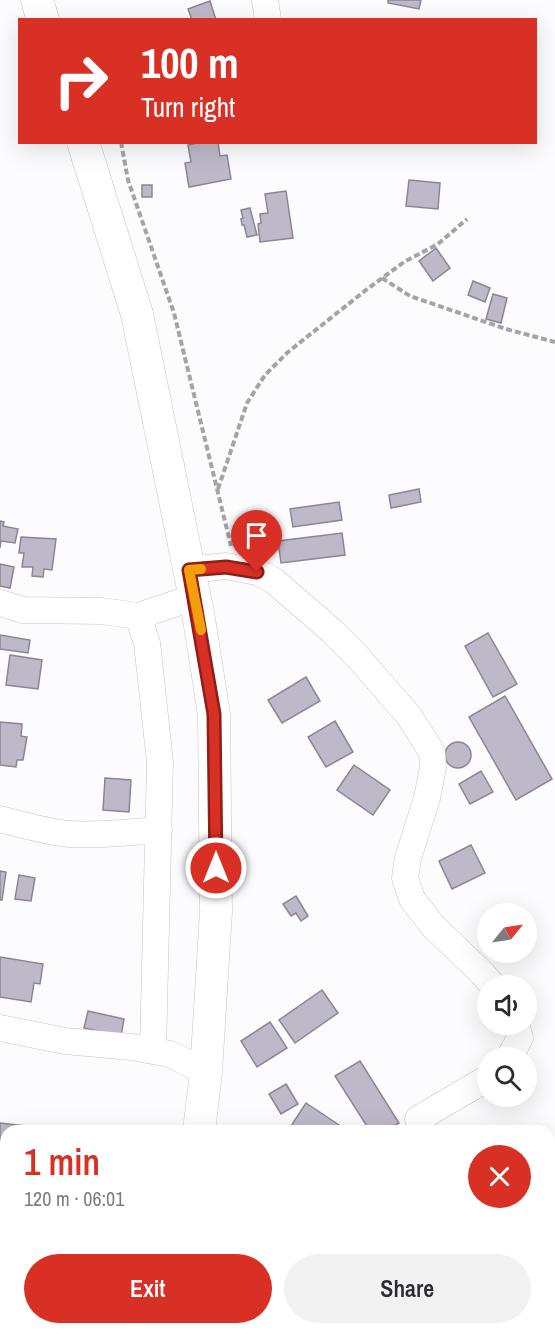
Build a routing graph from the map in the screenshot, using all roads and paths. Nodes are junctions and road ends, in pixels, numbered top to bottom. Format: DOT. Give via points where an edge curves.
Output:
graph roads {
  1 [pos="37,0"];
  2 [pos="265,0"];
  3 [pos="42,18"];
  4 [pos="268,18"];
  5 [pos="83,144"];
  6 [pos="121,144"];
  7 [pos="467,219"];
  8 [pos="382,278"];
  9 [pos="555,342"];
  10 [pos="218,489"];
  11 [pos="236,568"];
  12 [pos="192,584"];
  13 [pos="0,603"];
  14 [pos="138,616"];
  15 [pos="0,819"];
  16 [pos="159,830"];
  17 [pos="484,975"];
  18 [pos="0,1028"];
  19 [pos="153,1050"];
  20 [pos="206,1072"];
  21 [pos="477,1084"];
  22 [pos="418,1119"];
  23 [pos="200,1125"];
  1 -- 3 [label="main road"];
  2 -- 4 [label="street"];
  5 -- 12 [label="main road" via="137,315"];
  6 -- 10 [label="path" via="128,180 174,314"];
  7 -- 8 [label="path" via="438,244"];
  8 -- 9 [label="path" via="410,296"];
  8 -- 10 [label="path" via="288,352 265,375 247,403"];
  10 -- 11 [label="path"];
  11 -- 12 [label="street" via="226,567"];
  11 -- 17 [label="street" via="273,580 332,631 409,716 432,752 427,798 405,878 412,899 432,926"];
  12 -- 14 [label="street"];
  12 -- 20 [label="main road" via="214,714 216,912"];
  13 -- 14 [label="street" via="23,609"];
  14 -- 16 [label="street" via="152,679 160,762"];
  15 -- 16 [label="street" via="68,834"];
  16 -- 19 [label="street"];
  18 -- 19 [label="street" via="65,1041"];
  19 -- 20 [label="street"];
  20 -- 23 [label="main road"];
  21 -- 22 [label="street"];
}
